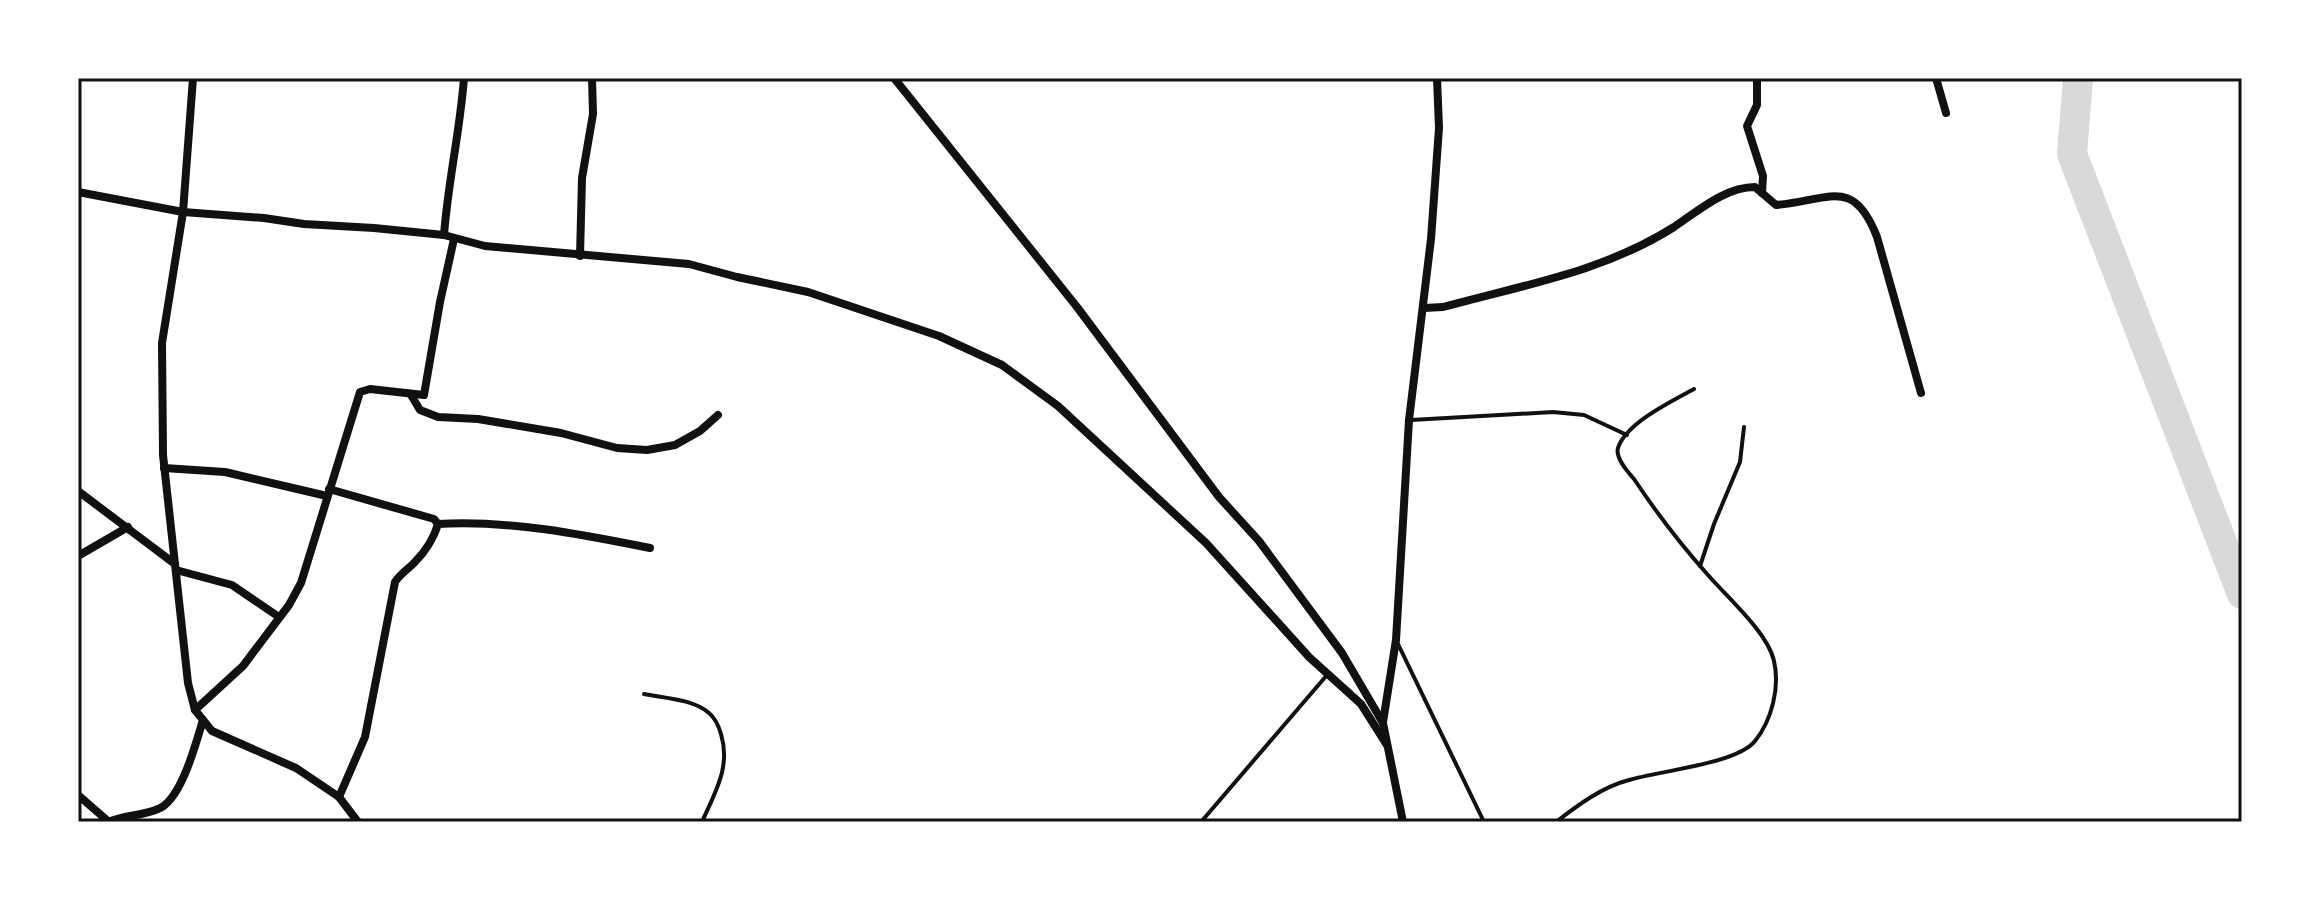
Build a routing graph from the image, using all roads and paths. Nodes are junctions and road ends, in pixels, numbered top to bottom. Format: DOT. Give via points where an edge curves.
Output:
graph roads {
  1 [pos="193,78"];
  2 [pos="464,78"];
  3 [pos="592,78"];
  4 [pos="894,78"];
  5 [pos="1437,78"];
  6 [pos="1757,78"];
  7 [pos="1936,78"];
  8 [pos="1946,113"];
  9 [pos="78,192"];
  10 [pos="1762,193"];
  11 [pos="183,212"];
  12 [pos="444,235"];
  13 [pos="454,239"];
  14 [pos="580,256"];
  15 [pos="1424,308"];
  16 [pos="1694,389"];
  17 [pos="1921,393"];
  18 [pos="411,395"];
  19 [pos="718,415"];
  20 [pos="1409,420"];
  21 [pos="1744,427"];
  22 [pos="1627,435"];
  23 [pos="164,468"];
  24 [pos="78,491"];
  25 [pos="328,493"];
  26 [pos="438,524"];
  27 [pos="128,527"];
  28 [pos="650,548"];
  29 [pos="78,556"];
  30 [pos="1700,566"];
  31 [pos="176,567"];
  32 [pos="279,617"];
  33 [pos="1396,640"];
  34 [pos="1328,673"];
  35 [pos="644,694"];
  36 [pos="195,710"];
  37 [pos="203,720"];
  38 [pos="1383,723"];
  39 [pos="1387,745"];
  40 [pos="78,795"];
  41 [pos="339,797"];
  42 [pos="108,822"];
  43 [pos="358,822"];
  44 [pos="702,822"];
  45 [pos="1201,822"];
  46 [pos="1403,822"];
  47 [pos="1484,822"];
  48 [pos="1556,822"];
  1 -- 11 [label="street"];
  2 -- 12 [label="street"];
  3 -- 14 [label="street"];
  4 -- 38 [label="street" via="1077,307 1219,497 1259,541 1342,653"];
  5 -- 15 [label="street" via="1439,128"];
  6 -- 10 [label="street" via="1757,105 1747,126 1763,176"];
  7 -- 8 [label="street"];
  9 -- 11 [label="street"];
  10 -- 15 [label="street" via="1755,187 1733,189 1659,236 1586,269"];
  10 -- 17 [label="street" via="1776,205 1837,196 1860,204 1869,215"];
  11 -- 12 [label="street"];
  11 -- 23 [label="street" via="162,343"];
  12 -- 13 [label="street"];
  13 -- 14 [label="street"];
  13 -- 18 [label="street" via="425,391 420,397"];
  14 -- 34 [label="street" via="689,264 808,292 939,336 1002,365 1058,406 1206,543"];
  15 -- 20 [label="street"];
  16 -- 22 [label="lane" via="1662,406"];
  18 -- 19 [label="street" via="420,410 438,417 478,419 647,450 675,445"];
  18 -- 25 [label="street" via="360,392"];
  20 -- 22 [label="lane" via="1553,412 1584,415"];
  20 -- 33 [label="street"];
  21 -- 30 [label="lane" via="1740,462"];
  22 -- 30 [label="lane" via="1619,456"];
  23 -- 25 [label="street" via="225,472"];
  23 -- 31 [label="street"];
  24 -- 27 [label="street"];
  25 -- 26 [label="street"];
  25 -- 32 [label="street" via="301,583"];
  26 -- 28 [label="street" via="530,526"];
  26 -- 41 [label="street" via="421,554 395,582 365,737"];
  27 -- 29 [label="street"];
  27 -- 31 [label="street"];
  30 -- 48 [label="lane" via="1751,622 1774,659 1776,688 1761,734 1752,745 1715,760 1627,780 1587,798"];
  31 -- 32 [label="street" via="232,585"];
  31 -- 36 [label="street"];
  32 -- 36 [label="street" via="243,666"];
  33 -- 38 [label="street"];
  33 -- 47 [label="lane"];
  34 -- 39 [label="street" via="1361,704"];
  34 -- 45 [label="lane"];
  35 -- 44 [label="lane" via="689,703 709,713 719,727 724,773"];
  36 -- 37 [label="street"];
  37 -- 41 [label="street" via="212,731 296,768"];
  37 -- 42 [label="street" via="171,802"];
  38 -- 39 [label="street"];
  39 -- 46 [label="street"];
  40 -- 42 [label="street"];
  41 -- 43 [label="street"];
}
